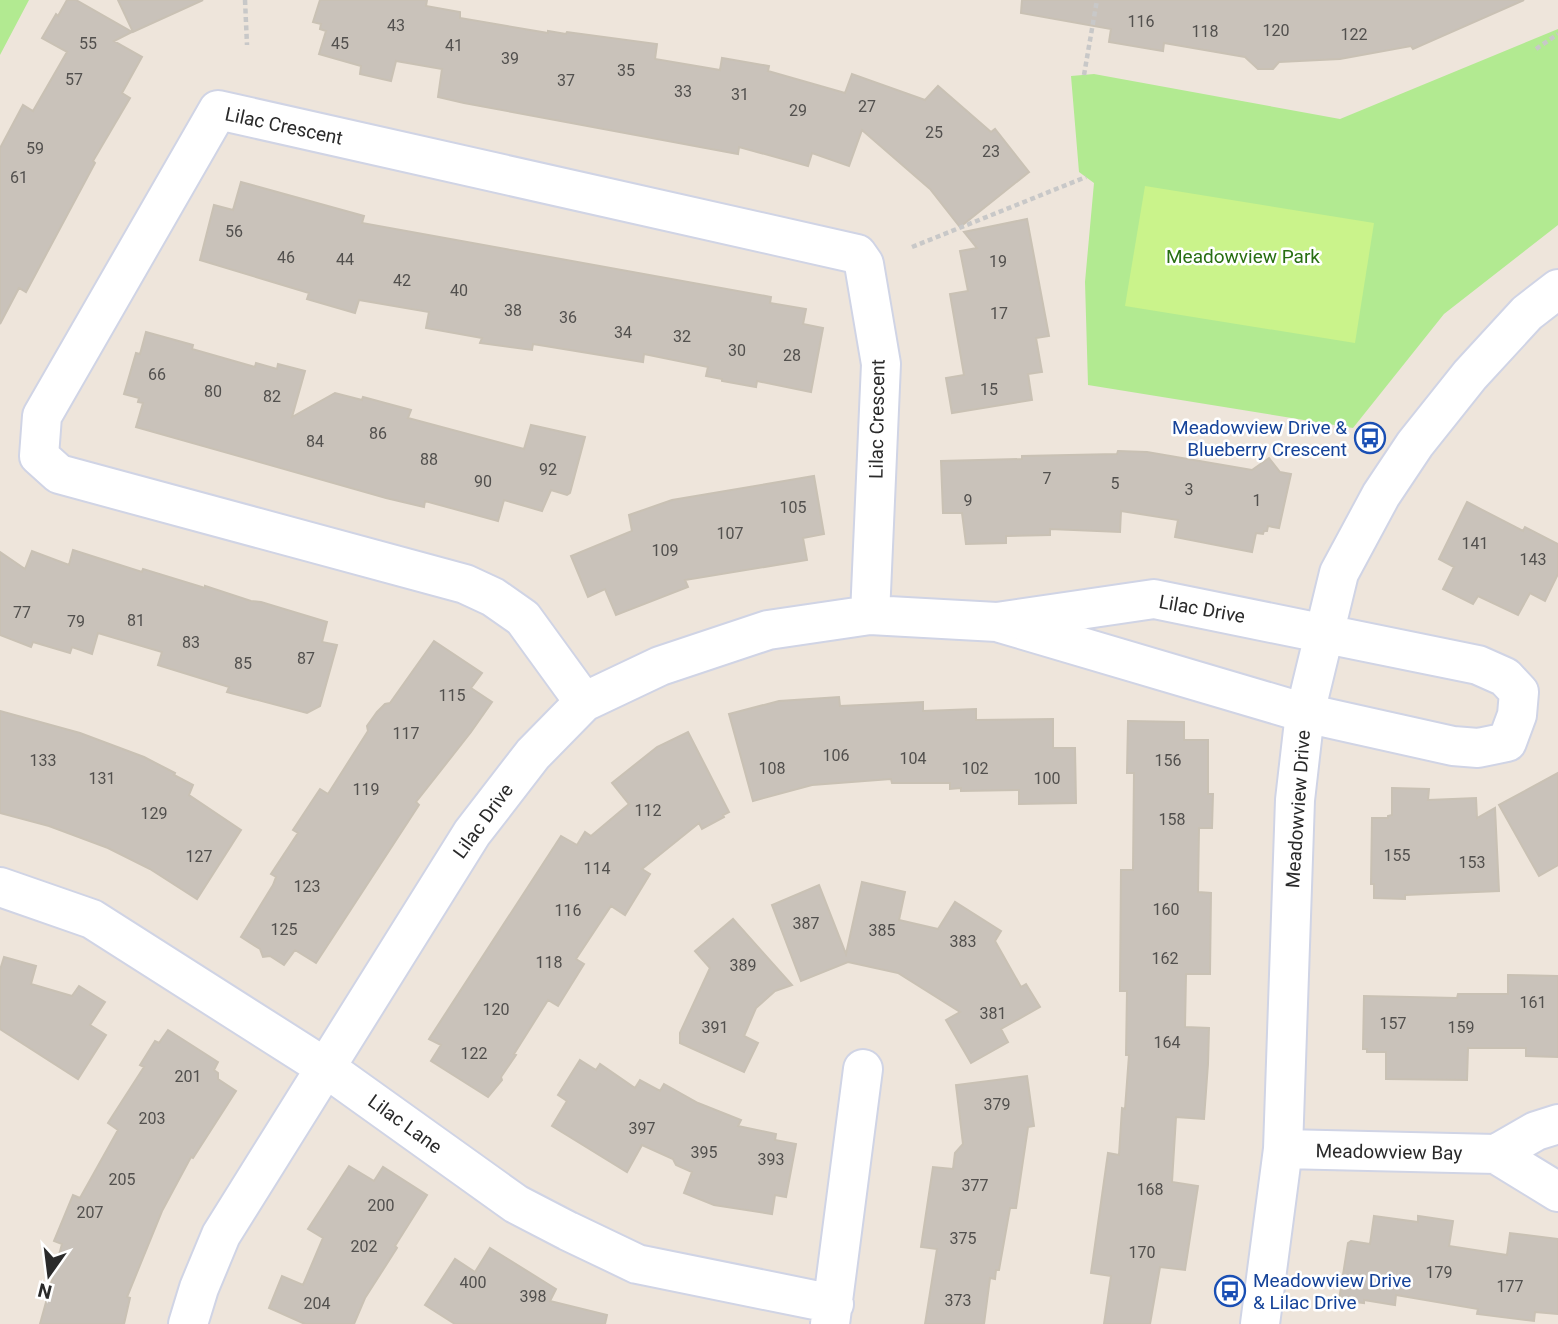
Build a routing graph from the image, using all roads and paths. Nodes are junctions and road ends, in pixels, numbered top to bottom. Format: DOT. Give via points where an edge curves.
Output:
graph roads {
  1 [pos="245,0"];
  2 [pos="1097,0"];
  3 [pos="1558,34"];
  4 [pos="247,45"];
  5 [pos="1536,49"];
  6 [pos="1084,75"];
  7 [pos="1086,177"];
  8 [pos="912,247"];
  9 [pos="1558,289"];
  10 [pos="870,615"];
  11 [pos="997,622"];
  12 [pos="1325,632"];
  13 [pos="584,702"];
  14 [pos="1305,713"];
  15 [pos="0,887"];
  16 [pos="326,1068"];
  17 [pos="863,1069"];
  18 [pos="1558,1124"];
  19 [pos="1283,1149"];
  20 [pos="1496,1154"];
  21 [pos="1558,1192"];
  22 [pos="832,1314"];
  23 [pos="188,1324"];
  24 [pos="1260,1324"];
  1 -- 4 [label="path"];
  2 -- 6 [label="path"];
  3 -- 5 [label="path"];
  7 -- 8 [label="path"];
  9 -- 12 [label="street, Meadowview Drive" via="1527,313 1415,444 1339,573"];
  10 -- 11 [label="street, Lilac Drive"];
  10 -- 13 [label="street, Lilac Drive" via="768,630 660,666"];
  10 -- 13 [label="street, Lilac Crescent" via="881,364 863,264 857,254 218,110 42,416 39,456 60,474 465,584 523,618"];
  11 -- 12 [label="street, Lilac Drive" via="1154,599"];
  11 -- 14 [label="street, Lilac Drive"];
  12 -- 14 [label="street, Meadowview Drive"];
  12 -- 14 [label="street, Lilac Drive" via="1478,665 1505,677 1519,692 1517,715 1507,742 1478,748"];
  13 -- 16 [label="street, Lilac Drive" via="533,754 472,833"];
  14 -- 19 [label="street, Meadowview Drive" via="1295,800"];
  15 -- 16 [label="street, Lilac Lane" via="92,919"];
  16 -- 22 [label="street, Lilac Lane" via="516,1204 637,1264"];
  16 -- 23 [label="street, Lilac Drive" via="221,1235"];
  17 -- 22 [label="street, Lilac Lane"];
  18 -- 20 [label="street"];
  19 -- 20 [label="street, Meadowview Bay"];
  19 -- 24 [label="street, Meadowview Drive"];
  20 -- 21 [label="street"];
}
